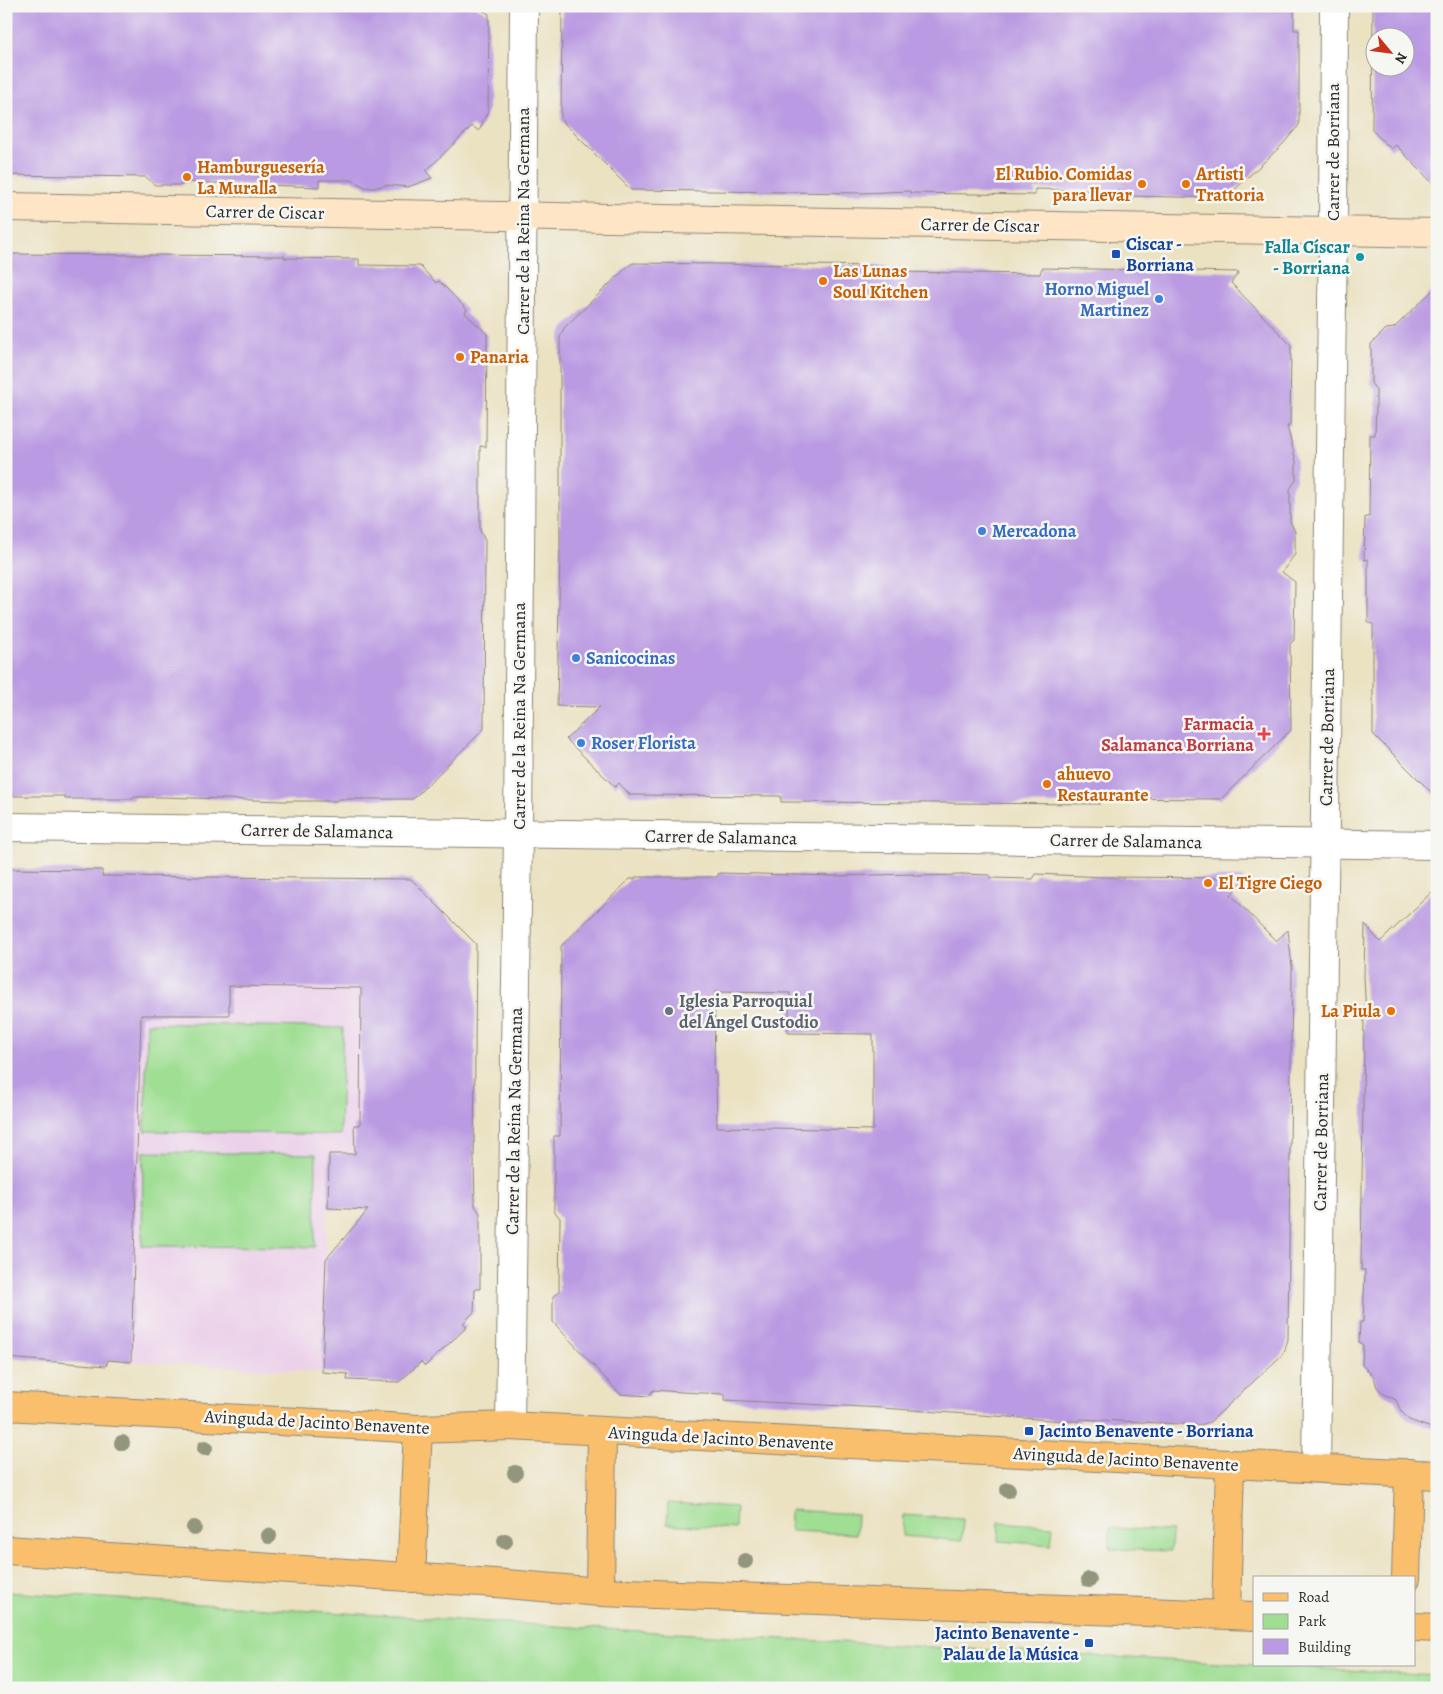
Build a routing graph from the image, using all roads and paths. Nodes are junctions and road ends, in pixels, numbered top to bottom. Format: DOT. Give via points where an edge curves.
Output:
graph roads {
  1 [pos="524,6"];
  2 [pos="1334,6"];
  3 [pos="6,207"];
  4 [pos="523,216"];
  5 [pos="1333,231"];
  6 [pos="1437,233"];
  7 [pos="6,827"];
  8 [pos="518,834"];
  9 [pos="1325,843"];
  10 [pos="1437,845"];
  11 [pos="6,1406"];
  12 [pos="510,1426"];
  13 [pos="418,1428"];
  14 [pos="602,1432"];
  15 [pos="1230,1465"];
  16 [pos="1316,1468"];
  17 [pos="1409,1473"];
  18 [pos="1437,1474"];
  19 [pos="6,1550"];
  20 [pos="1406,1576"];
  21 [pos="411,1578"];
  22 [pos="600,1592"];
  23 [pos="1226,1614"];
  24 [pos="1253,1616"];
  25 [pos="1416,1627"];
  26 [pos="1437,1628"];
  1 -- 4 [label="street, Carrer de la Reina Na Germana"];
  2 -- 5 [label="street, Carrer de Borriana"];
  3 -- 4 [label="street, Carrer de Ciscar"];
  4 -- 5 [label="street, Carrer de Císcar"];
  4 -- 8 [label="street, Carrer de la Reina Na Germana"];
  5 -- 6 [label="street, Carrer de Císcar"];
  5 -- 9 [label="street, Carrer de Borriana"];
  7 -- 8 [label="street, Carrer de Salamanca"];
  8 -- 9 [label="street, Carrer de Salamanca"];
  8 -- 12 [label="street, Carrer de la Reina Na Germana"];
  9 -- 10 [label="street, Carrer de Salamanca"];
  9 -- 16 [label="street, Carrer de Borriana"];
  11 -- 13 [label="main road, Avinguda de Jacinto Benavente"];
  12 -- 13 [label="main road, Avinguda de Jacinto Benavente"];
  12 -- 14 [label="main road, Avinguda de Jacinto Benavente"];
  13 -- 21 [label="main road"];
  14 -- 15 [label="main road, Avinguda de Jacinto Benavente"];
  14 -- 22 [label="main road"];
  15 -- 16 [label="main road, Avinguda de Jacinto Benavente"];
  15 -- 23 [label="main road"];
  16 -- 17 [label="main road, Avinguda de Jacinto Benavente"];
  17 -- 18 [label="main road, Avinguda de Jacinto Benavente"];
  17 -- 20 [label="main road"];
  19 -- 21 [label="main road"];
  21 -- 22 [label="main road"];
  22 -- 23 [label="main road"];
  23 -- 24 [label="main road"];
  25 -- 26 [label="main road"];
}
